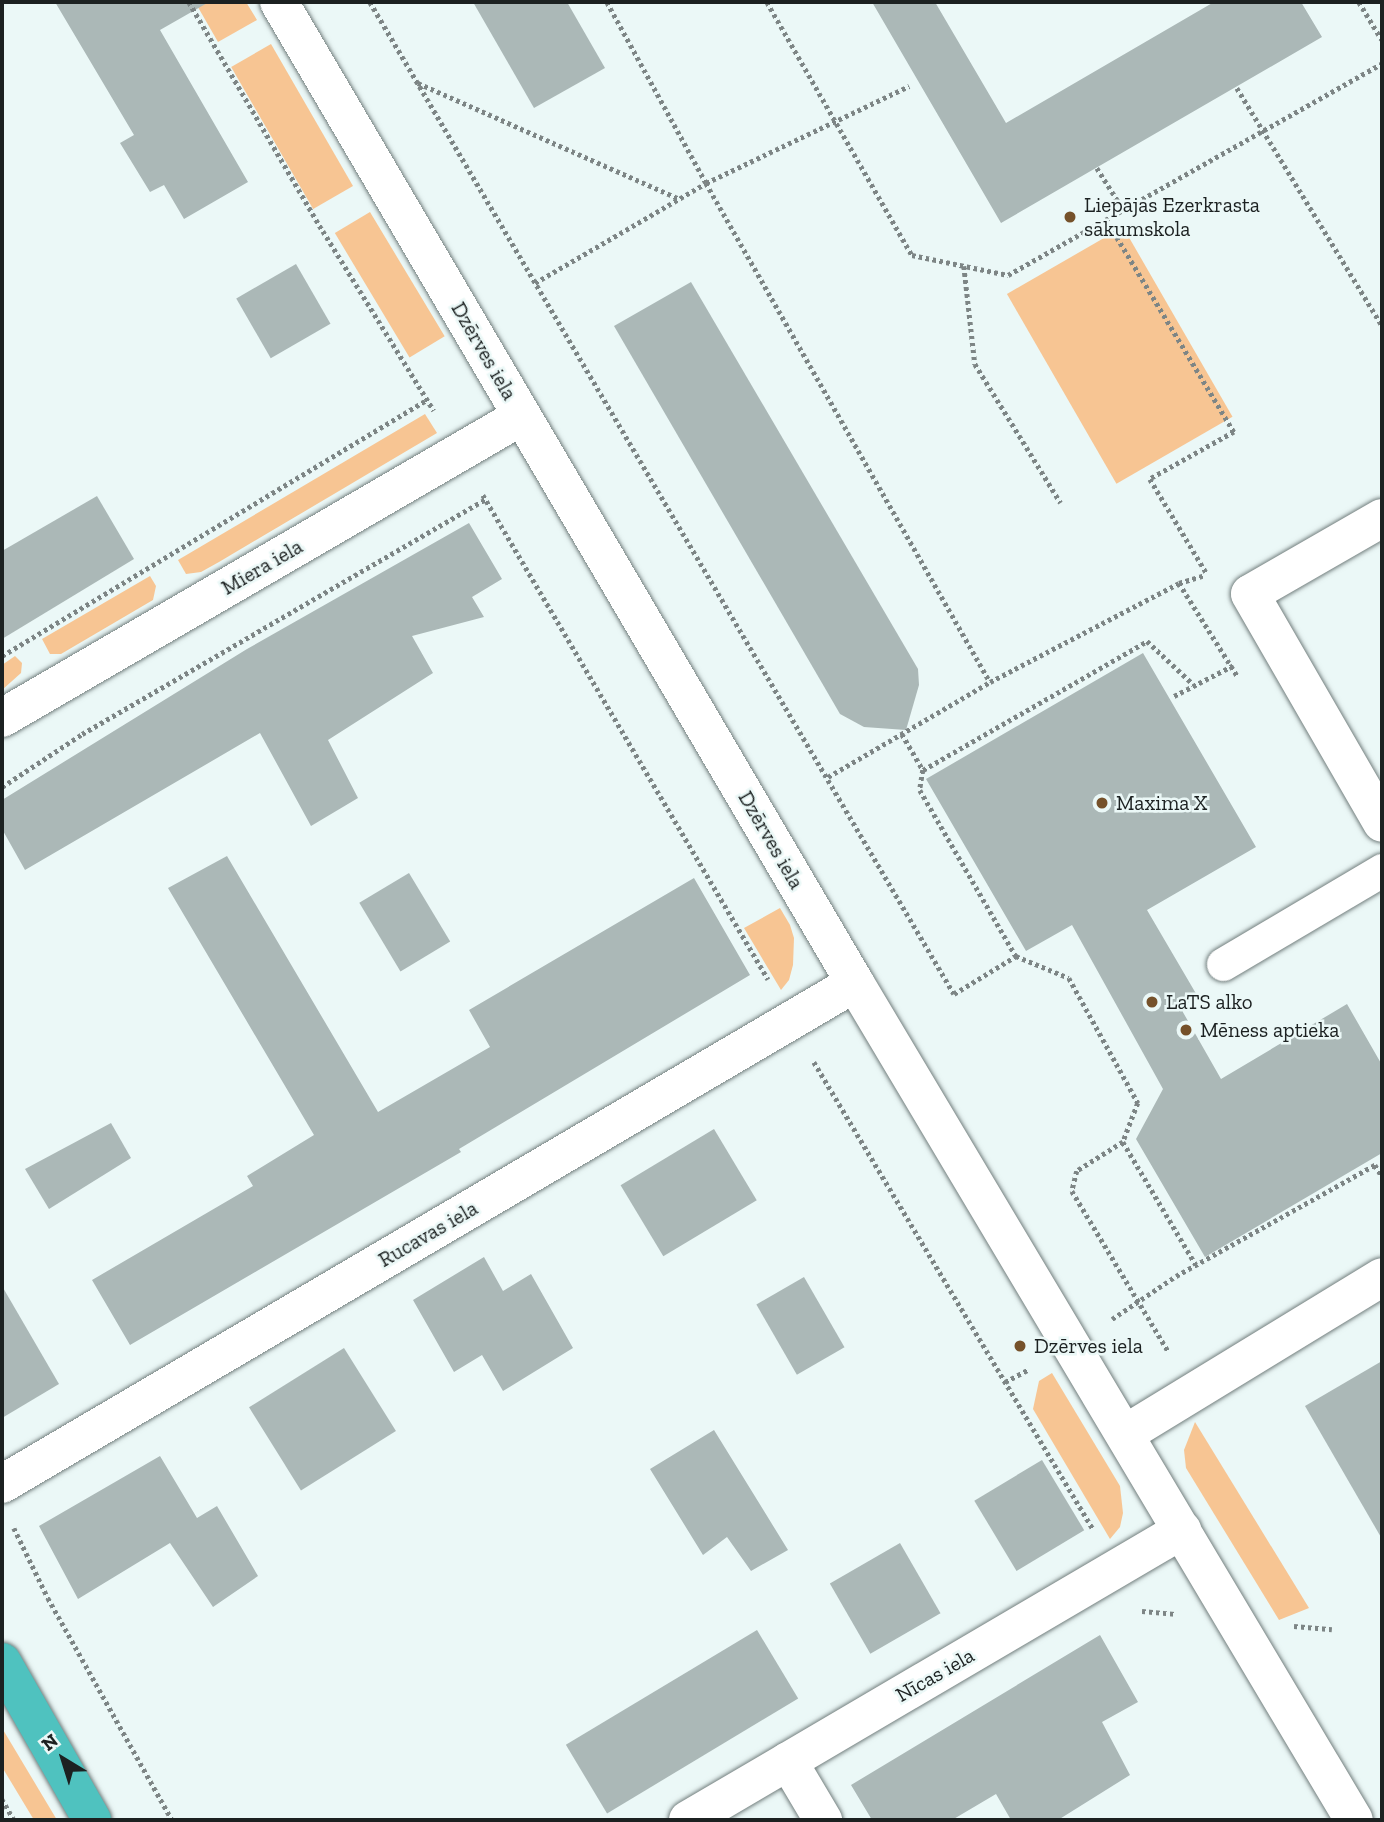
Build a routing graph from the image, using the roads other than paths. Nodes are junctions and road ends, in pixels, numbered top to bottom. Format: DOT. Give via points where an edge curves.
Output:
graph roads {
  1 [pos="279,2"];
  2 [pos="522,416"];
  3 [pos="1382,518"];
  4 [pos="2,718"];
  5 [pos="1382,823"];
  6 [pos="1382,870"];
  7 [pos="1223,964"];
  8 [pos="855,984"];
  9 [pos="1382,1277"];
  10 [pos="1125,1434"];
  11 [pos="2,1484"];
  12 [pos="1182,1530"];
  13 [pos="2,1662"];
  14 [pos="788,1761"];
  15 [pos="92,1820"];
  16 [pos="688,1820"];
  17 [pos="823,1820"];
  18 [pos="1354,1820"];
  1 -- 2 [label="street, Dzērves iela"];
  2 -- 4 [label="street, Miera iela"];
  2 -- 8 [label="street, Dzērves iela"];
  3 -- 5 [label="street" via="1250,594"];
  6 -- 7 [label="lane"];
  8 -- 10 [label="street, Dzērves iela"];
  8 -- 11 [label="street, Rucavas iela"];
  9 -- 10 [label="street"];
  10 -- 12 [label="street, Dzērves iela"];
  12 -- 14 [label="street, Nīcas iela"];
  12 -- 18 [label="street, Dzērves iela"];
  13 -- 15 [label="highway"];
  14 -- 16 [label="street, Nīcas iela"];
  14 -- 17 [label="street"];
}
